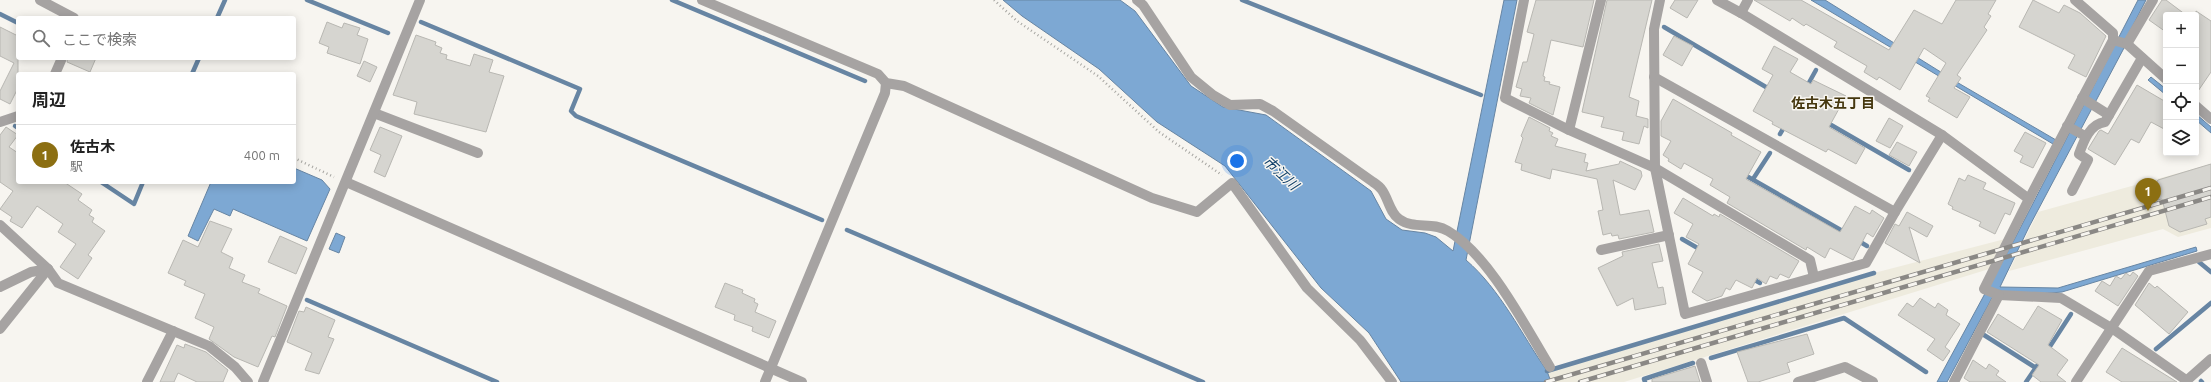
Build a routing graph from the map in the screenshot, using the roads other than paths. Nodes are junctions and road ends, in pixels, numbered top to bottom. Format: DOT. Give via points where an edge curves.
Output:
graph roads {
  1 [pos="40,0"];
  2 [pos="420,0"];
  3 [pos="702,0"];
  4 [pos="1137,0"];
  5 [pos="1524,0"];
  6 [pos="1602,0"];
  7 [pos="1660,0"];
  8 [pos="1717,0"];
  9 [pos="1748,0"];
  10 [pos="2075,0"];
  11 [pos="2153,0"];
  12 [pos="1741,13"];
  13 [pos="70,16"];
  14 [pos="2120,42"];
  15 [pos="2142,58"];
  16 [pos="61,60"];
  17 [pos="56,72"];
  18 [pos="1654,77"];
  19 [pos="2163,77"];
  20 [pos="886,83"];
  21 [pos="2084,99"];
  22 [pos="2199,109"];
  23 [pos="374,113"];
  24 [pos="2109,115"];
  25 [pos="16,117"];
  26 [pos="2211,119"];
  27 [pos="0,122"];
  28 [pos="2069,127"];
  29 [pos="1569,130"];
  30 [pos="2083,135"];
  31 [pos="1942,136"];
  32 [pos="478,153"];
  33 [pos="1655,168"];
  34 [pos="346,182"];
  35 [pos="2072,191"];
  36 [pos="2029,199"];
  37 [pos="1895,212"];
  38 [pos="0,225"];
  39 [pos="1669,235"];
  40 [pos="1601,250"];
  41 [pos="2211,254"];
  42 [pos="48,269"];
  43 [pos="1814,277"];
  44 [pos="0,287"];
  45 [pos="1998,295"];
  46 [pos="2113,328"];
  47 [pos="0,330"];
  48 [pos="173,330"];
  49 [pos="2211,360"];
  50 [pos="1701,363"];
  51 [pos="1550,367"];
  52 [pos="771,369"];
  53 [pos="2186,381"];
  54 [pos="147,382"];
  55 [pos="248,382"];
  56 [pos="263,382"];
  57 [pos="765,382"];
  58 [pos="802,382"];
  59 [pos="1392,382"];
  60 [pos="1707,382"];
  61 [pos="1798,382"];
  62 [pos="1873,382"];
  63 [pos="1954,382"];
  64 [pos="2076,382"];
  1 -- 13 [label="street"];
  2 -- 23 [label="street"];
  3 -- 20 [label="street" via="878,74"];
  4 -- 51 [label="street" via="1191,76 1213,95 1230,105 1260,104 1273,111 1373,182 1382,190 1397,218 1409,225 1438,226 1470,250 1492,273"];
  5 -- 29 [label="street" via="1505,98"];
  6 -- 29 [label="street"];
  7 -- 18 [label="street" via="1654,29"];
  8 -- 12 [label="street"];
  9 -- 12 [label="street"];
  10 -- 14 [label="street"];
  11 -- 14 [label="street"];
  12 -- 31 [label="street"];
  14 -- 15 [label="street"];
  14 -- 21 [label="street"];
  15 -- 19 [label="street"];
  15 -- 24 [label="street"];
  16 -- 17 [label="street"];
  18 -- 33 [label="street"];
  18 -- 37 [label="street"];
  20 -- 52 [label="street" via="885,93"];
  20 -- 59 [label="street" via="904,86 1152,198 1196,212 1232,183 1307,288 1360,340"];
  21 -- 24 [label="street"];
  21 -- 28 [label="street"];
  22 -- 26 [label="street"];
  23 -- 32 [label="street"];
  23 -- 34 [label="street"];
  24 -- 30 [label="street" via="2105,122 2099,123"];
  25 -- 27 [label="street"];
  28 -- 30 [label="street"];
  28 -- 36 [label="street"];
  29 -- 33 [label="street"];
  30 -- 35 [label="street" via="2079,154 2088,160"];
  31 -- 36 [label="street"];
  31 -- 37 [label="street"];
  33 -- 39 [label="street"];
  33 -- 43 [label="street" via="1810,260"];
  34 -- 52 [label="street"];
  34 -- 56 [label="street"];
  36 -- 45 [label="street" via="1984,289"];
  37 -- 43 [label="street" via="1866,263"];
  38 -- 42 [label="street"];
  39 -- 40 [label="street"];
  39 -- 43 [label="street" via="1685,314"];
  41 -- 46 [label="street" via="2149,271"];
  42 -- 44 [label="street" via="31,272"];
  42 -- 47 [label="street"];
  42 -- 48 [label="street" via="58,283"];
  45 -- 46 [label="street" via="2061,298"];
  45 -- 63 [label="street"];
  46 -- 53 [label="street"];
  46 -- 64 [label="street"];
  48 -- 54 [label="street"];
  48 -- 55 [label="street" via="209,346 235,367"];
  49 -- 53 [label="street"];
  50 -- 60 [label="street"];
  52 -- 57 [label="street"];
  52 -- 58 [label="street"];
  61 -- 62 [label="street" via="1845,367"];
}
